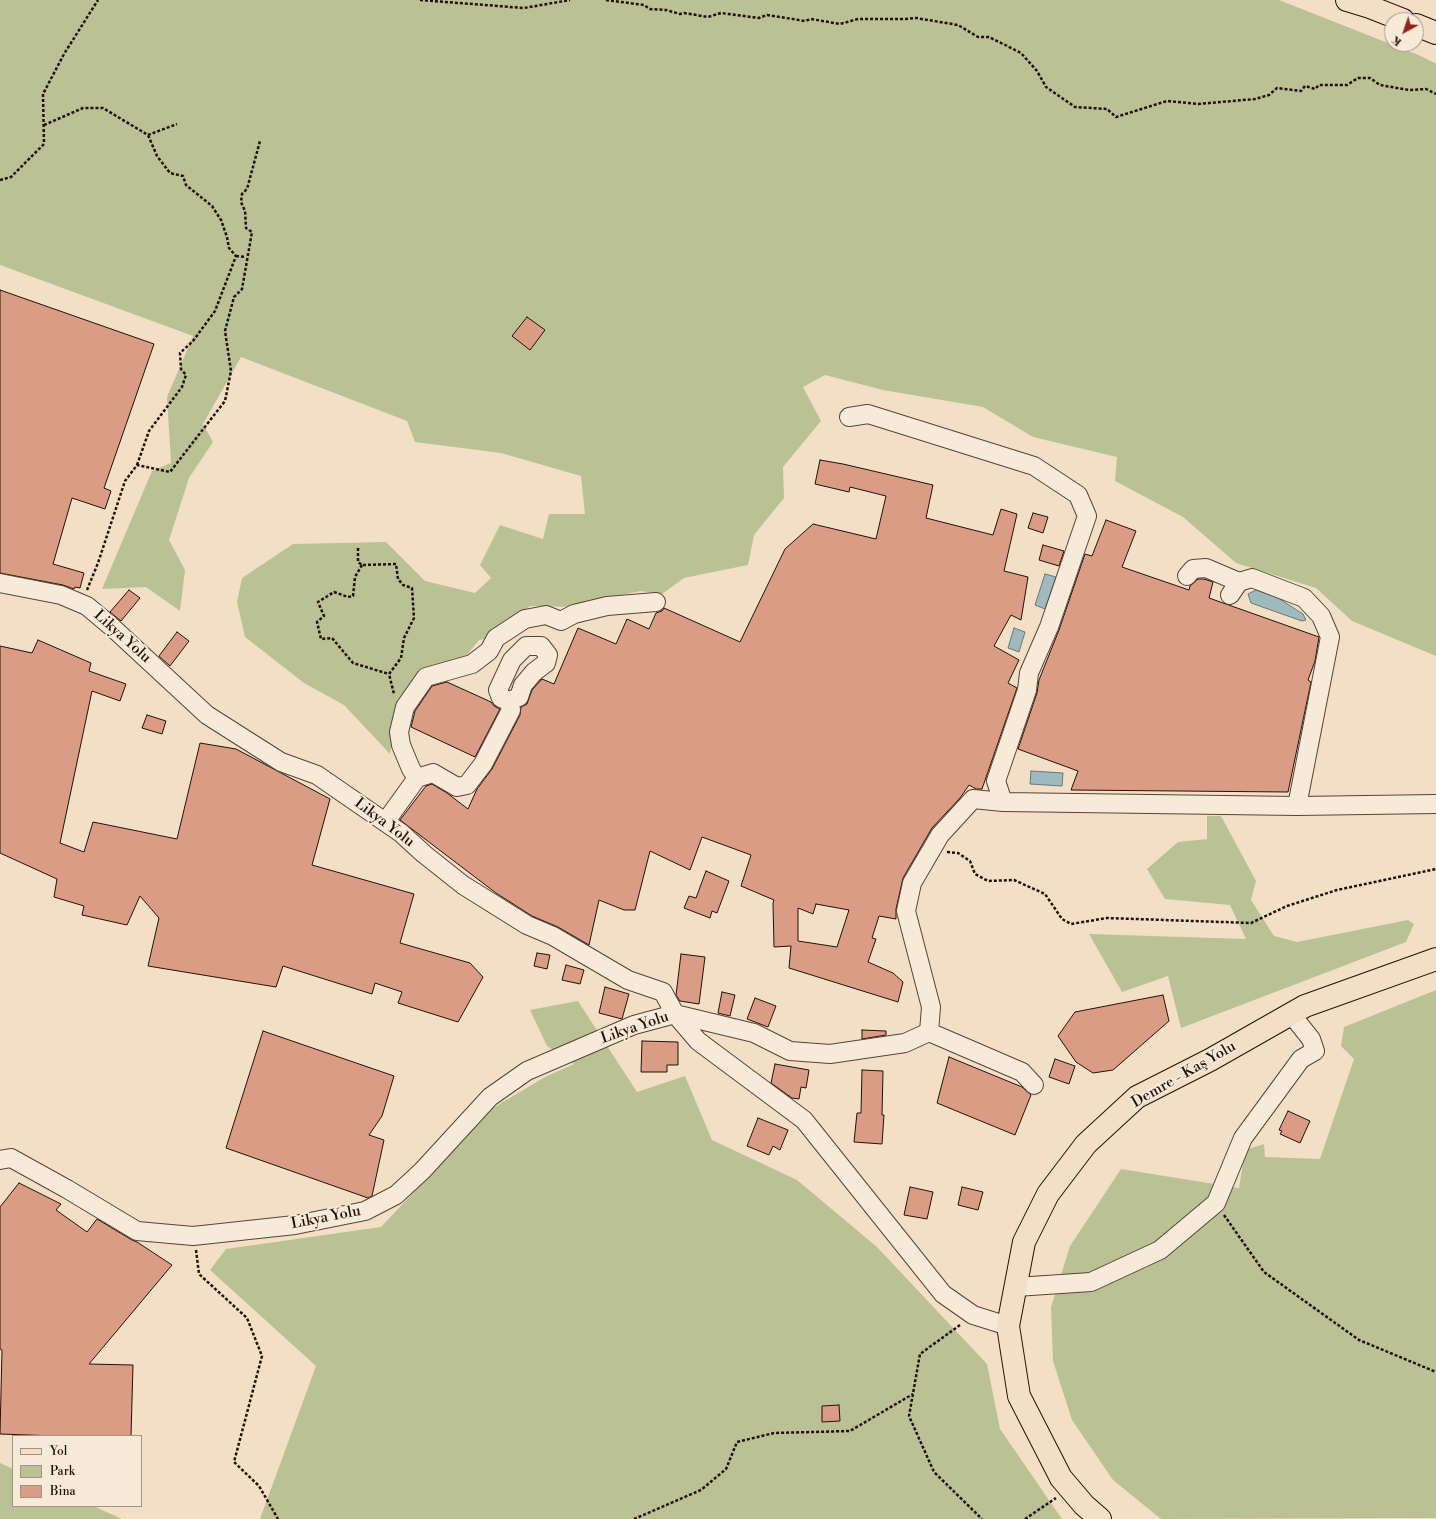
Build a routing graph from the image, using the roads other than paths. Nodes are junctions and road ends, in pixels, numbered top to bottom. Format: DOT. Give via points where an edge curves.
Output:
graph roads {
  1 [pos="1347,0"];
  2 [pos="1384,13"];
  3 [pos="1424,28"];
  4 [pos="1436,33"];
  5 [pos="849,417"];
  6 [pos="1187,576"];
  7 [pos="0,583"];
  8 [pos="656,602"];
  9 [pos="509,701"];
  10 [pos="417,778"];
  11 [pos="1004,802"];
  12 [pos="1436,804"];
  13 [pos="1297,806"];
  14 [pos="386,821"];
  15 [pos="1436,959"];
  16 [pos="675,1014"];
  17 [pos="1291,1014"];
  18 [pos="929,1032"];
  19 [pos="1034,1085"];
  20 [pos="0,1160"];
  21 [pos="1016,1287"];
  22 [pos="1008,1326"];
  23 [pos="1100,1519"];
  1 -- 2 [label="main road"];
  3 -- 4 [label="main road"];
  5 -- 11 [label="street" via="868,414 1034,466 1078,495 1087,516 1049,627 1029,673 1027,690 996,781"];
  6 -- 13 [label="street" via="1193,569 1206,568 1234,588 1252,578 1304,598 1321,616 1330,637"];
  7 -- 14 [label="street, Likya Yolu" via="61,595 87,606 207,715 281,762 317,775"];
  8 -- 10 [label="street" via="607,606 574,614 562,621 546,615 525,619 496,638 489,651 472,664 426,677 405,707 399,732 401,745"];
  9 -- 10 [label="street" via="511,710 483,764 467,785 457,787 433,773"];
  10 -- 14 [label="street"];
  11 -- 13 [label="street"];
  11 -- 18 [label="street" via="973,799 940,835 912,883 906,911 931,1007"];
  12 -- 13 [label="street"];
  14 -- 16 [label="street, Likya Yolu" via="463,885 527,925 553,936 628,980 663,992"];
  15 -- 17 [label="main road, Demre - Kaş Yolu" via="1305,1006"];
  16 -- 18 [label="street" via="754,1033 790,1051 830,1054 905,1043"];
  16 -- 20 [label="street, Likya Yolu" via="634,1025 527,1071 490,1097 422,1171 396,1194 365,1211 295,1225 194,1236 137,1231 11,1158"];
  16 -- 22 [label="street" via="698,1041 804,1120 943,1294 973,1316"];
  17 -- 21 [label="main road, Demre - Kaş Yolu" via="1137,1098 1086,1144 1048,1194 1024,1242"];
  17 -- 21 [label="street" via="1311,1039 1315,1051 1301,1059 1243,1138 1216,1203 1160,1250 1091,1282"];
  18 -- 19 [label="street" via="1022,1072"];
  21 -- 22 [label="main road, Demre - Kaş Yolu"];
  22 -- 23 [label="main road, Demre - Kaş Yolu" via="1019,1396 1061,1478"];
}
